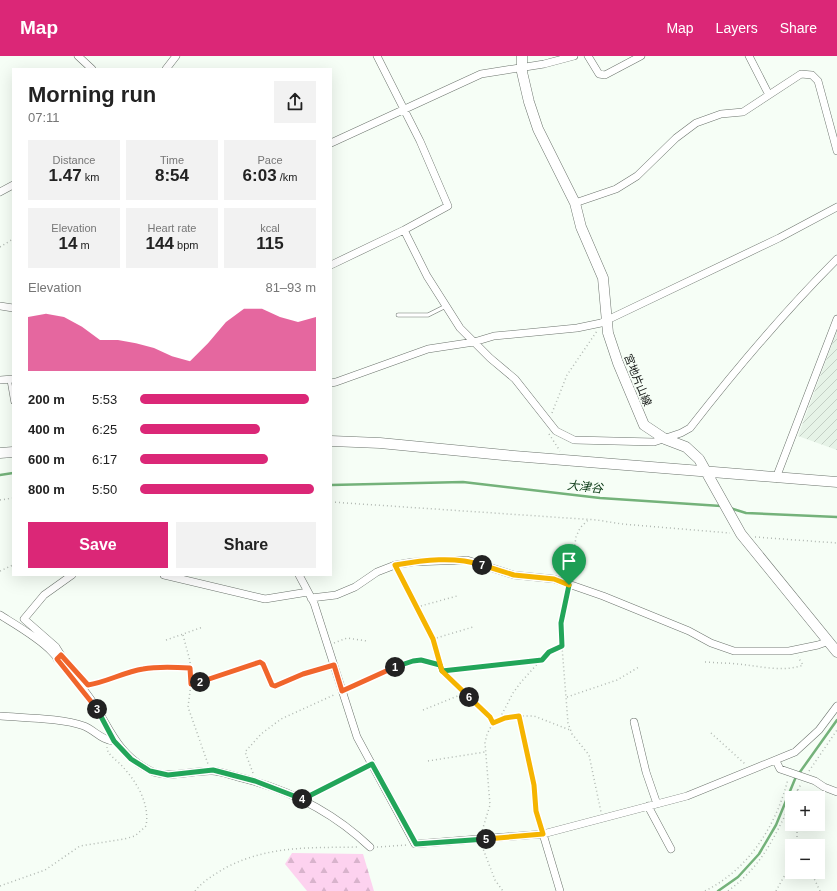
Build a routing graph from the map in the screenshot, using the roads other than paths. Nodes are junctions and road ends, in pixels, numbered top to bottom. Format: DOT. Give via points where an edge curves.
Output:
graph roads {
  1 [pos="78,56"];
  2 [pos="166,56"];
  3 [pos="377,56"];
  4 [pos="522,56"];
  5 [pos="574,56"];
  6 [pos="588,56"];
  7 [pos="641,56"];
  8 [pos="749,56"];
  9 [pos="174,59"];
  10 [pos="91,68"];
  11 [pos="167,68"];
  12 [pos="522,68"];
  13 [pos="769,95"];
  14 [pos="403,109"];
  15 [pos="332,143"];
  16 [pos="837,151"];
  17 [pos="12,186"];
  18 [pos="0,192"];
  19 [pos="575,203"];
  20 [pos="837,207"];
  21 [pos="404,230"];
  22 [pos="837,259"];
  23 [pos="332,265"];
  24 [pos="0,306"];
  25 [pos="446,306"];
  26 [pos="12,308"];
  27 [pos="398,315"];
  28 [pos="837,319"];
  29 [pos="604,322"];
  30 [pos="474,342"];
  31 [pos="11,379"];
  32 [pos="0,380"];
  33 [pos="332,382"];
  34 [pos="12,390"];
  35 [pos="665,439"];
  36 [pos="332,441"];
  37 [pos="12,452"];
  38 [pos="0,453"];
  39 [pos="708,472"];
  40 [pos="776,478"];
  41 [pos="837,482"];
  42 [pos="71,576"];
  43 [pos="168,576"];
  44 [pos="300,576"];
  45 [pos="309,595"];
  46 [pos="0,615"];
  47 [pos="829,641"];
  48 [pos="837,652"];
  49 [pos="57,659"];
  50 [pos="837,706"];
  51 [pos="0,716"];
  52 [pos="634,722"];
  53 [pos="112,741"];
  54 [pos="776,761"];
  55 [pos="837,792"];
  56 [pos="657,804"];
  57 [pos="648,806"];
  58 [pos="543,834"];
  59 [pos="370,847"];
  60 [pos="671,849"];
  61 [pos="560,891"];
  1 -- 10 [label="street"];
  2 -- 9 [label="street"];
  3 -- 14 [label="street"];
  4 -- 12 [label="main road, 宮地片山線"];
  5 -- 12 [label="street"];
  6 -- 7 [label="street" via="599,74 605,75"];
  8 -- 13 [label="street"];
  9 -- 11 [label="street"];
  12 -- 14 [label="street" via="481,74"];
  12 -- 19 [label="main road, 宮地片山線" via="538,129"];
  13 -- 16 [label="street" via="801,74 812,75 818,81"];
  13 -- 19 [label="street" via="743,112 721,114 696,123 676,138 637,176 616,189"];
  14 -- 15 [label="street"];
  14 -- 21 [label="street" via="448,206"];
  17 -- 18 [label="street"];
  19 -- 29 [label="main road, 宮地片山線" via="581,226 603,278"];
  20 -- 29 [label="street" via="779,238"];
  21 -- 23 [label="street"];
  21 -- 25 [label="street"];
  22 -- 35 [label="street" via="799,297 737,368 690,428"];
  24 -- 26 [label="street"];
  25 -- 27 [label="lane" via="428,316"];
  25 -- 30 [label="street" via="460,328"];
  28 -- 40 [label="street"];
  29 -- 30 [label="street" via="577,328 494,336"];
  29 -- 35 [label="main road, 宮地片山線" via="644,425"];
  30 -- 33 [label="street" via="428,349"];
  30 -- 35 [label="street" via="515,379 556,431 574,440 654,442"];
  31 -- 32 [label="street"];
  31 -- 34 [label="lane"];
  35 -- 39 [label="main road, 宮地片山線" via="686,447"];
  36 -- 39 [label="main road"];
  37 -- 38 [label="main road"];
  39 -- 40 [label="main road"];
  39 -- 47 [label="main road, 宮地片山線" via="741,534"];
  40 -- 41 [label="main road"];
  42 -- 49 [label="street" via="44,595 24,619 56,647 61,655"];
  43 -- 45 [label="street" via="265,599"];
  44 -- 45 [label="street"];
  45 -- 47 [label="street" via="336,595 395,565 467,560 514,575 554,579 603,596 690,631 711,643 734,650 795,650"];
  45 -- 58 [label="street" via="357,737 416,844"];
  46 -- 49 [label="street" via="51,651"];
  47 -- 48 [label="main road, 宮地片山線"];
  49 -- 53 [label="street" via="101,714"];
  50 -- 54 [label="street" via="819,730 795,752"];
  51 -- 53 [label="street" via="77,724"];
  52 -- 56 [label="street"];
  53 -- 59 [label="street" via="131,759 150,771 168,775 209,771 255,781 315,805"];
  54 -- 55 [label="street" via="780,769 816,781"];
  54 -- 56 [label="street" via="687,796"];
  56 -- 57 [label="street"];
  57 -- 58 [label="street"];
  57 -- 60 [label="street"];
  58 -- 61 [label="street"];
}
